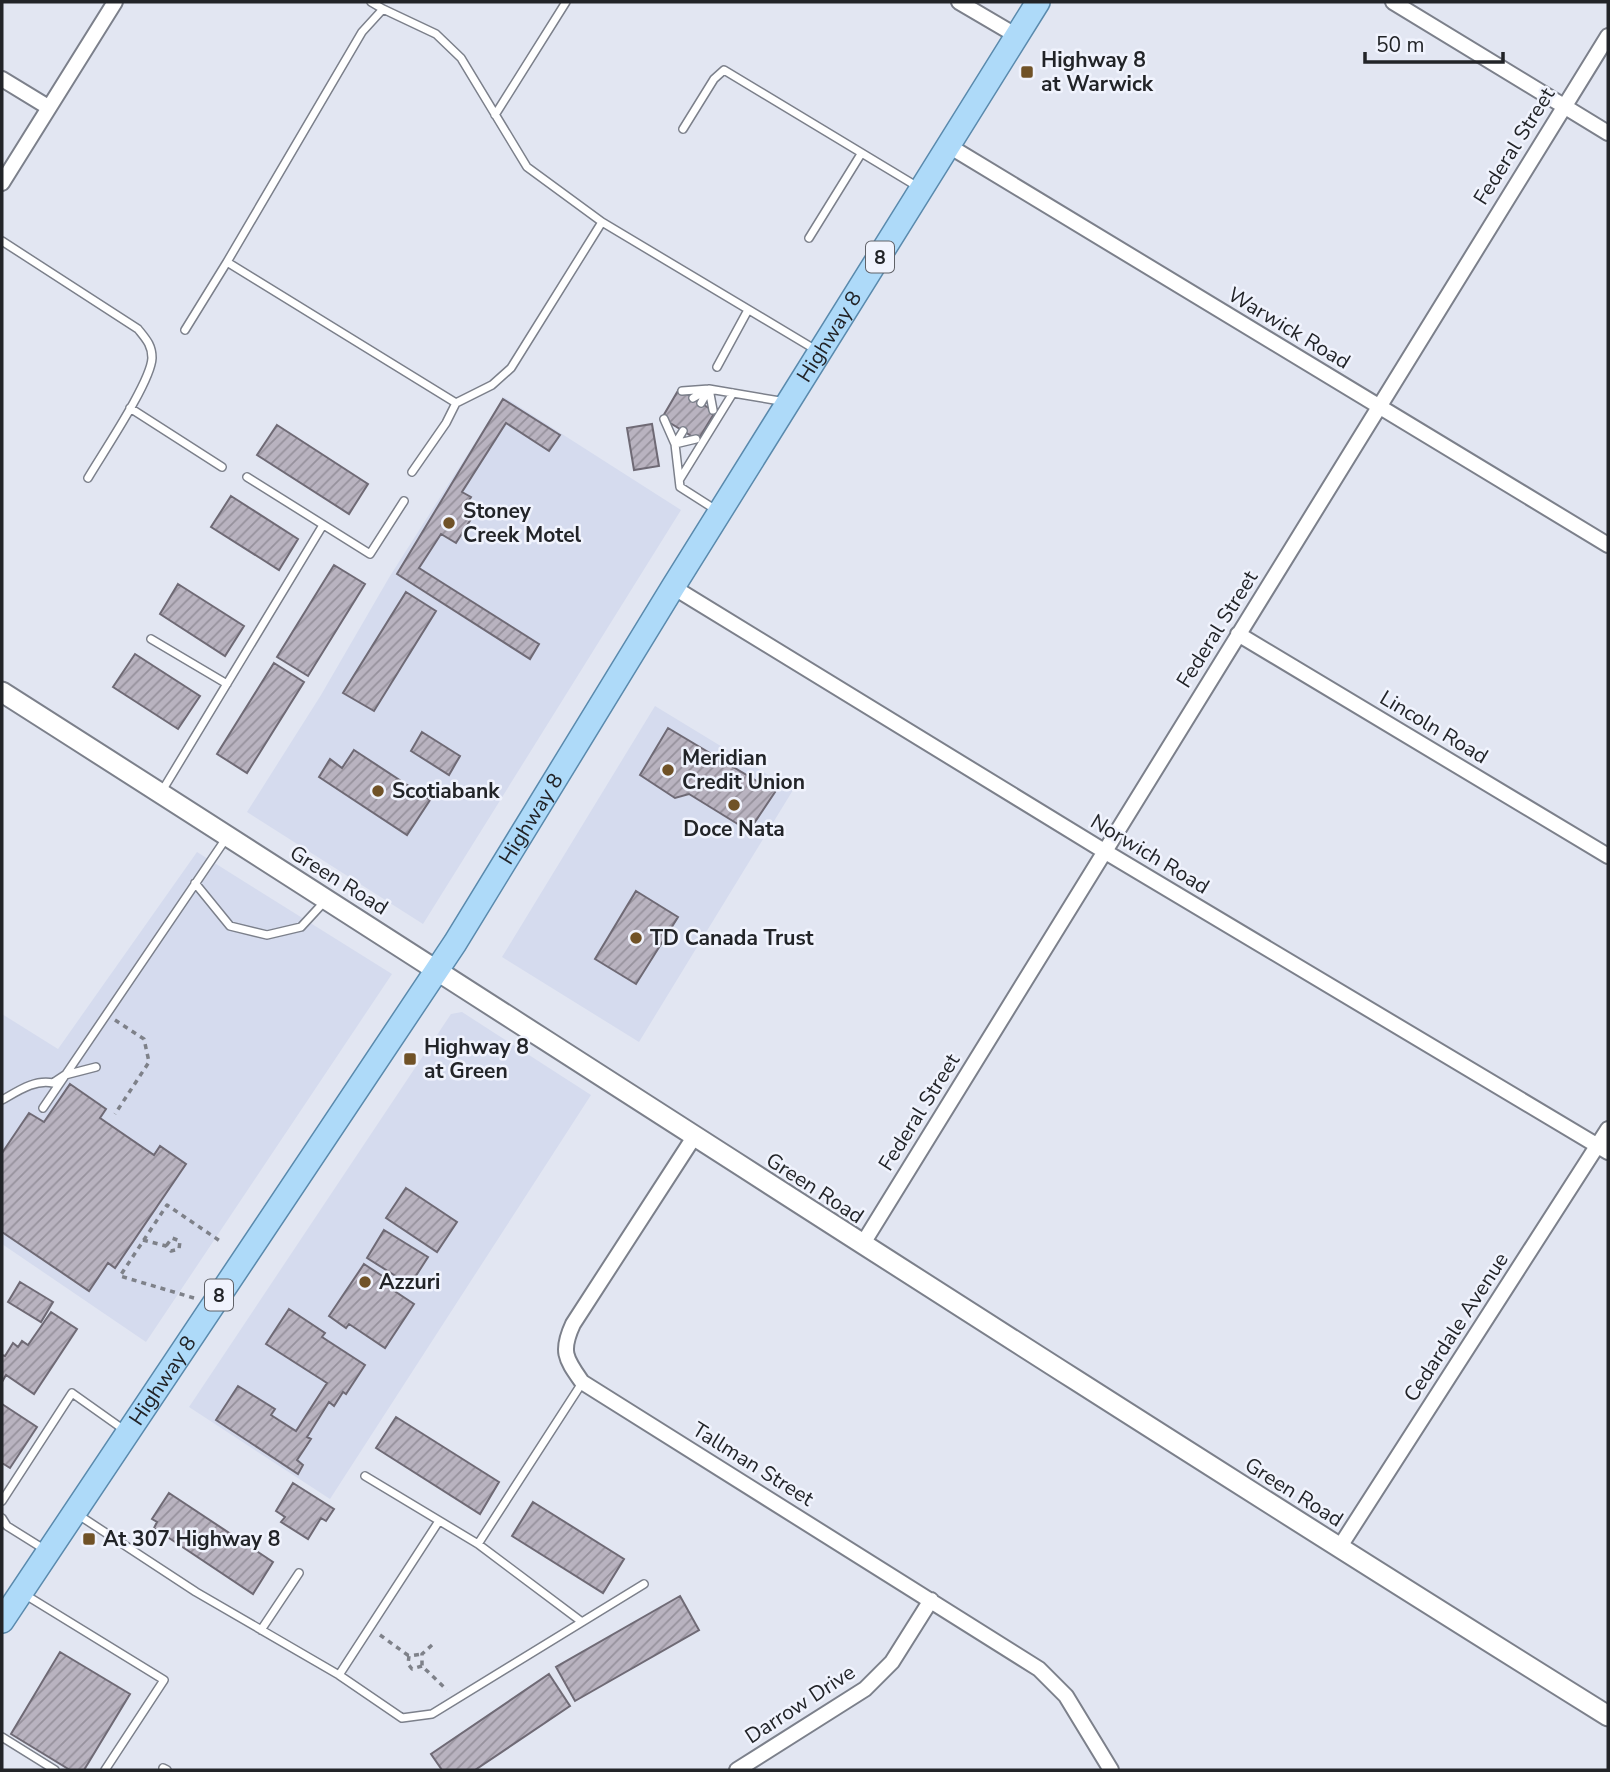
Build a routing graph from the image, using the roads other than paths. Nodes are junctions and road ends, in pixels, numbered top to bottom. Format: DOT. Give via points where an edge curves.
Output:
graph roads {
  1 [pos="115,2"];
  2 [pos="371,2"];
  3 [pos="566,2"];
  4 [pos="959,2"];
  5 [pos="1038,2"];
  6 [pos="1393,2"];
  7 [pos="383,9"];
  8 [pos="1017,36"];
  9 [pos="1608,36"];
  10 [pos="2,79"];
  11 [pos="1564,106"];
  12 [pos="48,107"];
  13 [pos="495,115"];
  14 [pos="683,129"];
  15 [pos="1608,133"];
  16 [pos="949,146"];
  17 [pos="861,154"];
  18 [pos="2,183"];
  19 [pos="921,189"];
  20 [pos="602,222"];
  21 [pos="809,238"];
  22 [pos="2,241"];
  23 [pos="227,262"];
  24 [pos="748,310"];
  25 [pos="185,330"];
  26 [pos="821,353"];
  27 [pos="717,367"];
  28 [pos="709,389"];
  29 [pos="682,391"];
  30 [pos="733,393"];
  31 [pos="790,402"];
  32 [pos="456,403"];
  33 [pos="1377,406"];
  34 [pos="131,408"];
  35 [pos="664,419"];
  36 [pos="675,444"];
  37 [pos="222,467"];
  38 [pos="412,472"];
  39 [pos="247,477"];
  40 [pos="88,478"];
  41 [pos="680,480"];
  42 [pos="404,501"];
  43 [pos="720,512"];
  44 [pos="323,525"];
  45 [pos="1608,545"];
  46 [pos="673,587"];
  47 [pos="1238,634"];
  48 [pos="150,639"];
  49 [pos="227,684"];
  50 [pos="2,692"];
  51 [pos="160,793"];
  52 [pos="228,836"];
  53 [pos="1104,851"];
  54 [pos="1608,856"];
  55 [pos="195,883"];
  56 [pos="327,900"];
  57 [pos="438,970"];
  58 [pos="96,1067"];
  59 [pos="65,1075"];
  60 [pos="2,1100"];
  61 [pos="43,1108"];
  62 [pos="1608,1129"];
  63 [pos="694,1136"];
  64 [pos="1603,1149"];
  65 [pos="862,1245"];
  66 [pos="582,1382"];
  67 [pos="127,1432"];
  68 [pos="365,1476"];
  69 [pos="2,1502"];
  70 [pos="73,1512"];
  71 [pos="2,1518"];
  72 [pos="439,1521"];
  73 [pos="478,1544"];
  74 [pos="1339,1548"];
  75 [pos="47,1552"];
  76 [pos="299,1573"];
  77 [pos="644,1584"];
  78 [pos="20,1592"];
  79 [pos="931,1601"];
  80 [pos="2,1621"];
  81 [pos="582,1622"];
  82 [pos="261,1630"];
  83 [pos="339,1675"];
  84 [pos="1608,1716"];
  85 [pos="2,1737"];
  86 [pos="55,1770"];
  87 [pos="105,1770"];
  88 [pos="737,1770"];
  89 [pos="1111,1770"];
  1 -- 12 [label="street"];
  2 -- 7 [label="lane"];
  3 -- 13 [label="lane"];
  4 -- 8 [label="street"];
  5 -- 8 [label="main road, Highway 8 / 8"];
  6 -- 11 [label="street"];
  7 -- 13 [label="lane" via="436,34 453,50"];
  7 -- 23 [label="lane" via="362,32"];
  8 -- 16 [label="main road, Highway 8 / 8"];
  9 -- 11 [label="street, Federal Street"];
  10 -- 12 [label="street"];
  11 -- 15 [label="street"];
  11 -- 33 [label="street, Federal Street"];
  12 -- 18 [label="street"];
  13 -- 20 [label="lane" via="527,167"];
  14 -- 17 [label="lane" via="724,70"];
  16 -- 19 [label="main road, Highway 8 / 8"];
  16 -- 33 [label="street, Warwick Road"];
  17 -- 19 [label="lane"];
  17 -- 21 [label="lane"];
  19 -- 26 [label="main road, Highway 8 / 8"];
  20 -- 24 [label="lane"];
  20 -- 32 [label="lane" via="512,368 492,385"];
  22 -- 34 [label="lane" via="138,329 150,344 152,360"];
  23 -- 25 [label="lane"];
  23 -- 32 [label="lane"];
  24 -- 26 [label="lane"];
  24 -- 27 [label="lane"];
  26 -- 31 [label="main road, Highway 8 / 8"];
  28 -- 28 [label="lane" via="704,405"];
  28 -- 29 [label="lane"];
  28 -- 30 [label="lane"];
  30 -- 31 [label="lane"];
  30 -- 41 [label="lane"];
  31 -- 43 [label="main road, Highway 8 / 8"];
  32 -- 38 [label="lane"];
  33 -- 45 [label="street, Warwick Road"];
  33 -- 47 [label="street, Federal Street"];
  34 -- 37 [label="lane"];
  34 -- 40 [label="lane"];
  35 -- 36 [label="lane"];
  36 -- 36 [label="lane" via="686,433"];
  36 -- 41 [label="lane"];
  39 -- 44 [label="lane"];
  41 -- 43 [label="lane" via="680,486"];
  42 -- 44 [label="lane" via="370,554"];
  43 -- 46 [label="main road, Highway 8 / 8"];
  44 -- 49 [label="lane"];
  46 -- 53 [label="street, Norwich Road"];
  46 -- 57 [label="main road, Highway 8 / 8"];
  47 -- 53 [label="street, Federal Street"];
  47 -- 54 [label="street, Lincoln Road"];
  48 -- 49 [label="lane"];
  49 -- 51 [label="lane"];
  50 -- 51 [label="street, Green Road"];
  51 -- 52 [label="street, Green Road"];
  52 -- 55 [label="lane"];
  52 -- 56 [label="street, Green Road"];
  53 -- 64 [label="street, Norwich Road"];
  53 -- 65 [label="street, Federal Street"];
  55 -- 56 [label="lane" via="230,926 267,935 301,927"];
  55 -- 59 [label="lane"];
  56 -- 57 [label="street, Green Road"];
  57 -- 63 [label="street, Green Road"];
  57 -- 67 [label="main road, Highway 8 / 8"];
  58 -- 59 [label="lane"];
  59 -- 60 [label="lane" via="53,1083 27,1086"];
  59 -- 61 [label="lane"];
  62 -- 64 [label="street, Cedardale Avenue"];
  63 -- 65 [label="street, Green Road"];
  63 -- 66 [label="street, Tallman Street" via="565,1340 566,1359"];
  64 -- 74 [label="street, Cedardale Avenue"];
  65 -- 74 [label="street, Green Road"];
  66 -- 73 [label="lane"];
  66 -- 79 [label="street, Tallman Street"];
  67 -- 69 [label="lane" via="72,1393"];
  67 -- 70 [label="main road, Highway 8 / 8"];
  68 -- 72 [label="lane"];
  70 -- 75 [label="main road, Highway 8 / 8"];
  70 -- 82 [label="lane"];
  71 -- 75 [label="lane"];
  72 -- 73 [label="lane"];
  72 -- 83 [label="lane"];
  73 -- 81 [label="lane"];
  74 -- 84 [label="street, Green Road"];
  75 -- 78 [label="main road, Highway 8 / 8"];
  76 -- 82 [label="lane"];
  77 -- 81 [label="lane"];
  78 -- 80 [label="main road, Highway 8 / 8"];
  78 -- 87 [label="lane" via="164,1680"];
  79 -- 88 [label="street, Darrow Drive" via="892,1662 865,1689"];
  79 -- 89 [label="street, Tallman Street" via="1053,1682"];
  81 -- 83 [label="lane" via="432,1714 402,1717"];
  82 -- 83 [label="lane"];
  85 -- 86 [label="lane"];
}
